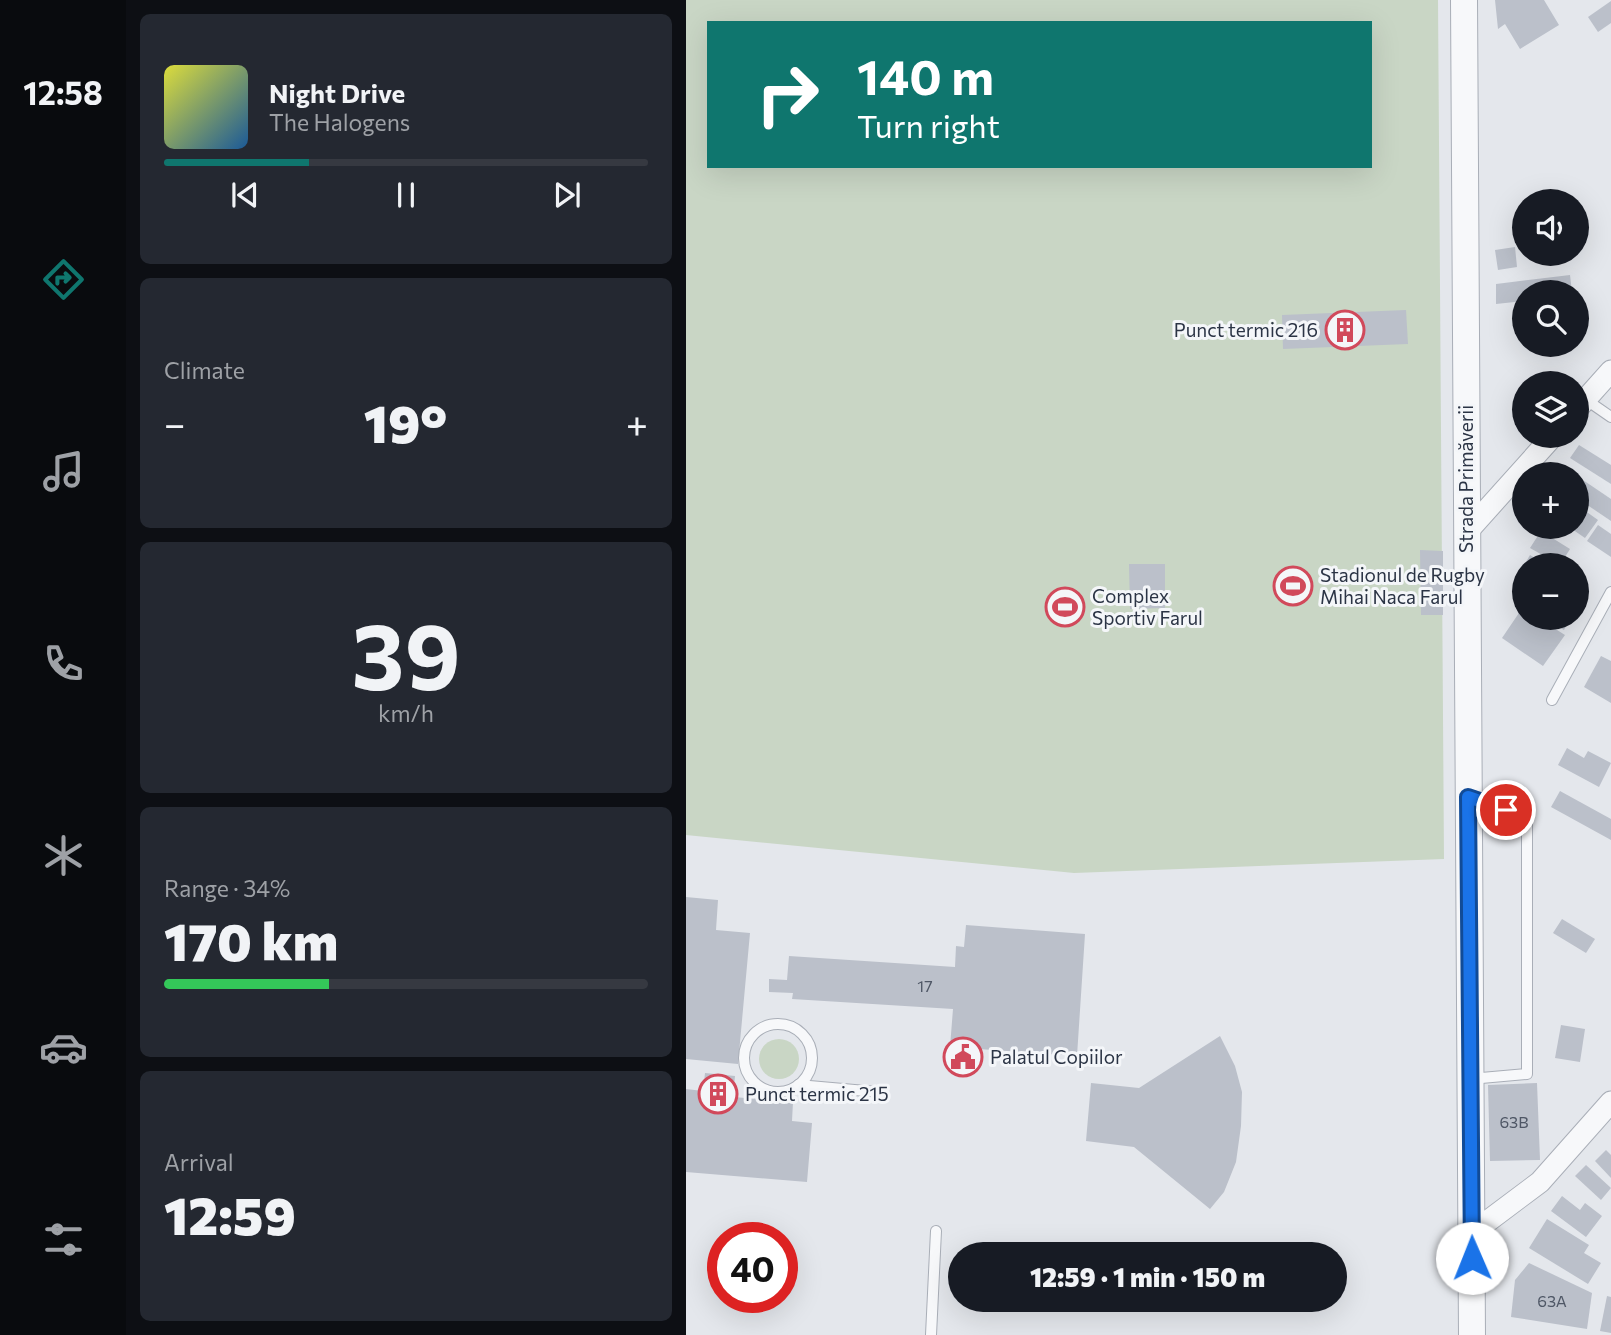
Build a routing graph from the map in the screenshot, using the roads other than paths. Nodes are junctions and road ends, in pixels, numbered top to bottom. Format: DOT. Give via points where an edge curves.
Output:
graph roads {
  1 [pos="1464,0"];
  2 [pos="1611,371"];
  3 [pos="1589,395"];
  4 [pos="1589,407"];
  5 [pos="1611,417"];
  6 [pos="1542,448"];
  7 [pos="1466,533"];
  8 [pos="1611,592"];
  9 [pos="1552,699"];
  10 [pos="1468,797"];
  11 [pos="1470,1079"];
  12 [pos="798,1085"];
  13 [pos="877,1092"];
  14 [pos="1611,1102"];
  15 [pos="936,1231"];
  16 [pos="1472,1233"];
  17 [pos="931,1335"];
  18 [pos="1472,1335"];
  1 -- 7 [label="street, Strada Primăverii"];
  2 -- 3 [label="street"];
  4 -- 5 [label="lane"];
  6 -- 7 [label="street"];
  7 -- 10 [label="street, Strada Primăverii"];
  8 -- 9 [label="lane"];
  10 -- 11 [label="street, Strada Primăverii"];
  10 -- 11 [label="lane" via="1527,818 1527,1074"];
  11 -- 16 [label="street, Strada Primăverii"];
  12 -- 12 [label="lane" via="812,1064 809,1043 792,1027 769,1025 759,1030 744,1061 753,1081 772,1091"];
  12 -- 13 [label="lane"];
  14 -- 16 [label="street" via="1540,1182"];
  15 -- 17 [label="lane"];
  16 -- 18 [label="street, Strada Primăverii"];
}
